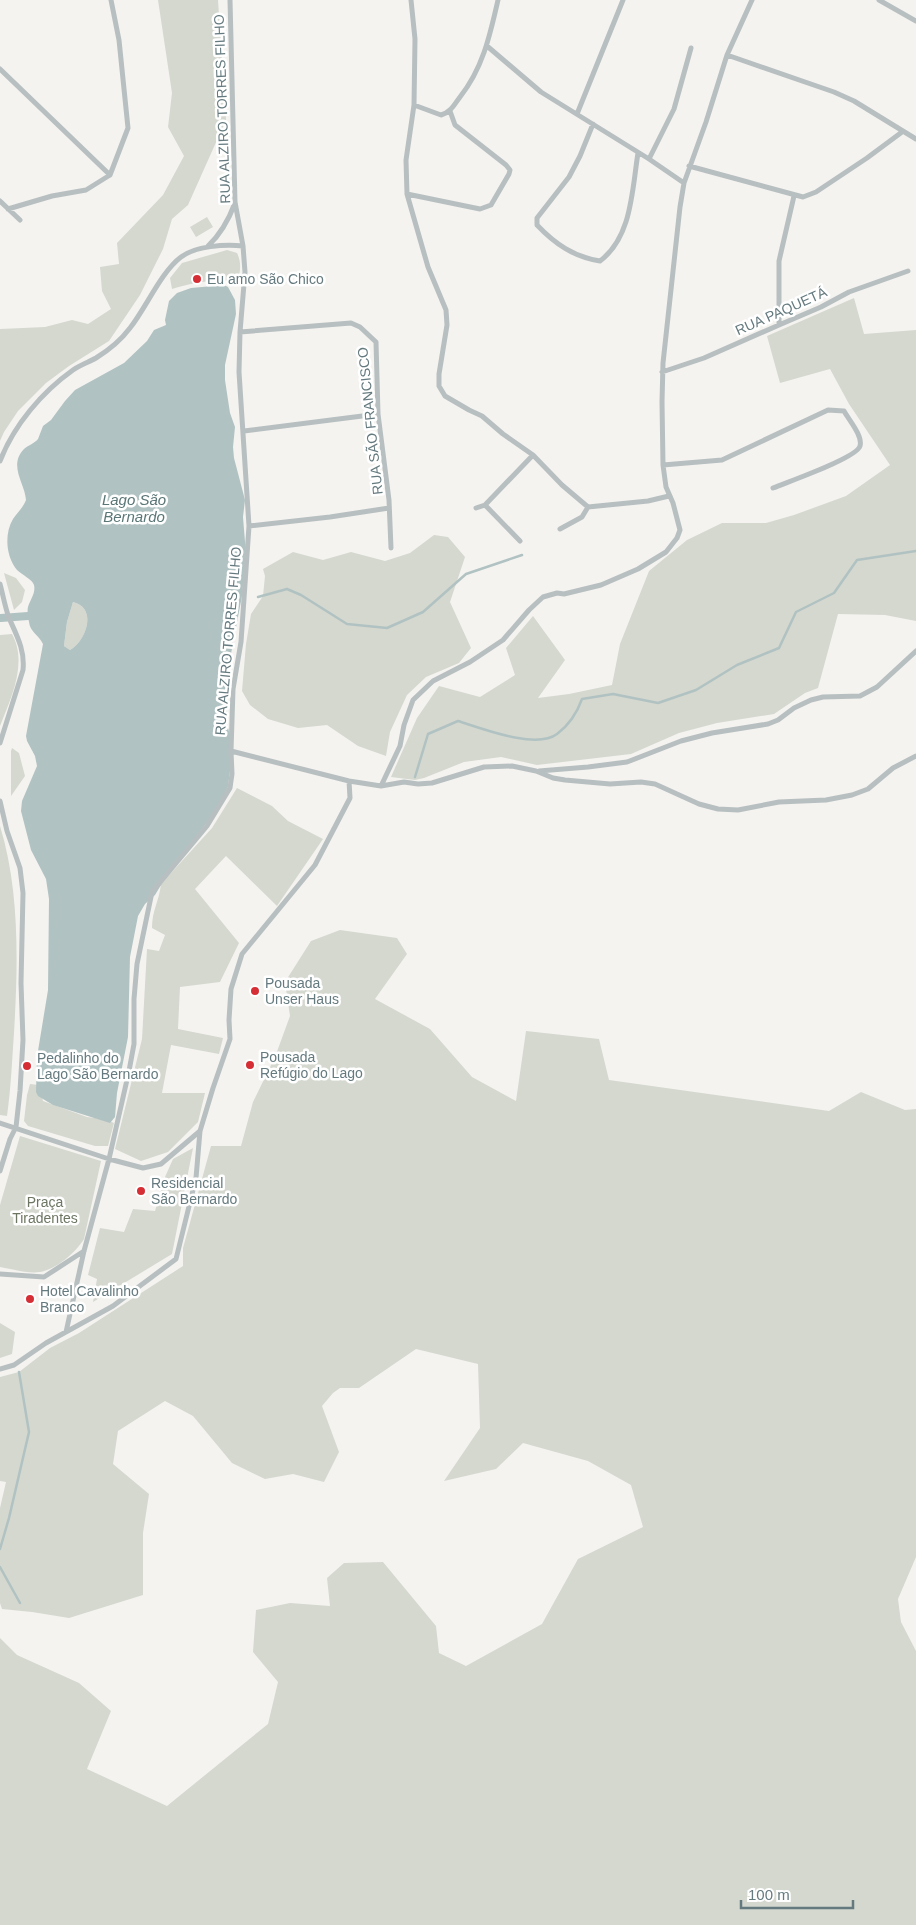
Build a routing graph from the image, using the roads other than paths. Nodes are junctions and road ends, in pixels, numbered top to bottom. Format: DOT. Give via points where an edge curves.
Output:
graph roads {
  1 [pos="112,0"];
  2 [pos="230,0"];
  3 [pos="411,0"];
  4 [pos="498,0"];
  5 [pos="622,0"];
  6 [pos="752,0"];
  7 [pos="879,0"];
  8 [pos="916,21"];
  9 [pos="487,46"];
  10 [pos="691,48"];
  11 [pos="727,55"];
  12 [pos="0,69"];
  13 [pos="414,106"];
  14 [pos="450,111"];
  15 [pos="577,114"];
  16 [pos="593,124"];
  17 [pos="902,132"];
  18 [pos="916,138"];
  19 [pos="638,153"];
  20 [pos="649,159"];
  21 [pos="689,166"];
  22 [pos="110,175"];
  23 [pos="684,183"];
  24 [pos="407,194"];
  25 [pos="794,196"];
  26 [pos="0,201"];
  27 [pos="235,202"];
  28 [pos="8,209"];
  29 [pos="20,220"];
  30 [pos="207,246"];
  31 [pos="243,246"];
  32 [pos="908,271"];
  33 [pos="779,325"];
  34 [pos="240,332"];
  35 [pos="662,372"];
  36 [pos="378,414"];
  37 [pos="244,431"];
  38 [pos="533,455"];
  39 [pos="0,461"];
  40 [pos="663,465"];
  41 [pos="773,488"];
  42 [pos="669,496"];
  43 [pos="485,505"];
  44 [pos="588,507"];
  45 [pos="389,508"];
  46 [pos="476,508"];
  47 [pos="249,526"];
  48 [pos="560,529"];
  49 [pos="520,540"];
  50 [pos="391,548"];
  51 [pos="0,584"];
  52 [pos="916,652"];
  53 [pos="0,743"];
  54 [pos="230,751"];
  55 [pos="916,756"];
  56 [pos="536,771"];
  57 [pos="349,781"];
  58 [pos="380,786"];
  59 [pos="0,801"];
  60 [pos="0,1123"];
  61 [pos="16,1127"];
  62 [pos="200,1131"];
  63 [pos="109,1159"];
  64 [pos="0,1171"];
  65 [pos="84,1251"];
  66 [pos="0,1274"];
  67 [pos="66,1332"];
  68 [pos="0,1369"];
  1 -- 22 [label="street" via="128,128"];
  2 -- 27 [label="street, RUA ALZIRO TORRES FILHO"];
  3 -- 13 [label="street" via="415,39"];
  4 -- 9 [label="street"];
  5 -- 15 [label="street"];
  6 -- 11 [label="street"];
  7 -- 8 [label="street"];
  9 -- 14 [label="street" via="476,74"];
  9 -- 15 [label="street" via="540,92"];
  10 -- 20 [label="street" via="674,109"];
  11 -- 17 [label="street" via="834,92"];
  11 -- 21 [label="street"];
  12 -- 22 [label="street"];
  13 -- 14 [label="street" via="441,115"];
  13 -- 24 [label="street" via="406,160"];
  14 -- 24 [label="street" via="455,124 506,166 510,174 491,204 480,208"];
  15 -- 16 [label="street"];
  16 -- 19 [label="street"];
  16 -- 19 [label="street" via="569,177 537,218 537,225 562,248 600,261 609,255 621,234 633,198"];
  17 -- 18 [label="street"];
  17 -- 25 [label="street" via="816,192 803,197"];
  19 -- 20 [label="street"];
  20 -- 23 [label="street"];
  21 -- 23 [label="street"];
  21 -- 25 [label="street"];
  22 -- 28 [label="street" via="86,190"];
  23 -- 35 [label="street"];
  24 -- 38 [label="street" via="428,267 446,310 439,386 445,396 482,416"];
  25 -- 33 [label="street" via="779,261"];
  26 -- 28 [label="street"];
  27 -- 30 [label="street" via="216,238"];
  27 -- 31 [label="street, RUA ALZIRO TORRES FILHO"];
  28 -- 29 [label="street"];
  30 -- 31 [label="street"];
  30 -- 39 [label="street" via="181,256 112,348 74,369 50,390 19,426"];
  31 -- 34 [label="street, RUA ALZIRO TORRES FILHO" via="245,272"];
  32 -- 33 [label="street, RUA PAQUETÁ" via="849,292"];
  33 -- 35 [label="street, RUA PAQUETÁ" via="704,358"];
  34 -- 36 [label="street, RUA SÃO FRANCISCO" via="351,323 360,327 376,342"];
  34 -- 37 [label="street, RUA ALZIRO TORRES FILHO" via="239,372"];
  35 -- 40 [label="street"];
  36 -- 37 [label="street"];
  36 -- 45 [label="street, RUA SÃO FRANCISCO"];
  37 -- 47 [label="street, RUA ALZIRO TORRES FILHO"];
  38 -- 43 [label="street"];
  38 -- 44 [label="street"];
  40 -- 41 [label="street" via="722,460 828,410 844,411 860,439 856,452"];
  40 -- 42 [label="street"];
  42 -- 44 [label="street"];
  42 -- 58 [label="street" via="680,530 666,552 601,585 543,597 503,640 433,681 413,700 400,746"];
  43 -- 46 [label="street"];
  43 -- 49 [label="street"];
  44 -- 48 [label="street" via="582,517"];
  45 -- 47 [label="street"];
  45 -- 50 [label="street, RUA SÃO FRANCISCO"];
  47 -- 54 [label="street, RUA ALZIRO TORRES FILHO"];
  51 -- 53 [label="street" via="24,658"];
  52 -- 56 [label="street" via="877,687 860,696 811,700 778,720 681,741 626,762"];
  54 -- 57 [label="street"];
  54 -- 63 [label="street, RUA ALZIRO TORRES FILHO" via="230,788 208,826 152,892 137,964 134,1044"];
  55 -- 56 [label="street" via="893,768 868,789 852,795 779,802 738,810 708,807 650,782 610,784 553,778"];
  56 -- 58 [label="street" via="484,767 432,783 404,782"];
  57 -- 58 [label="street"];
  57 -- 62 [label="street" via="350,798 315,865 242,954 231,989 230,1039"];
  59 -- 61 [label="street" via="20,868 23,893 23,1040"];
  60 -- 61 [label="street"];
  61 -- 63 [label="street"];
  61 -- 64 [label="street"];
  62 -- 63 [label="street" via="161,1164 143,1168"];
  62 -- 67 [label="street" via="196,1178 176,1260 113,1306"];
  63 -- 65 [label="street, RUA ALZIRO TORRES FILHO"];
  65 -- 66 [label="street" via="44,1277"];
  65 -- 67 [label="street, RUA ALZIRO TORRES FILHO"];
  67 -- 68 [label="street" via="14,1365"];
}
